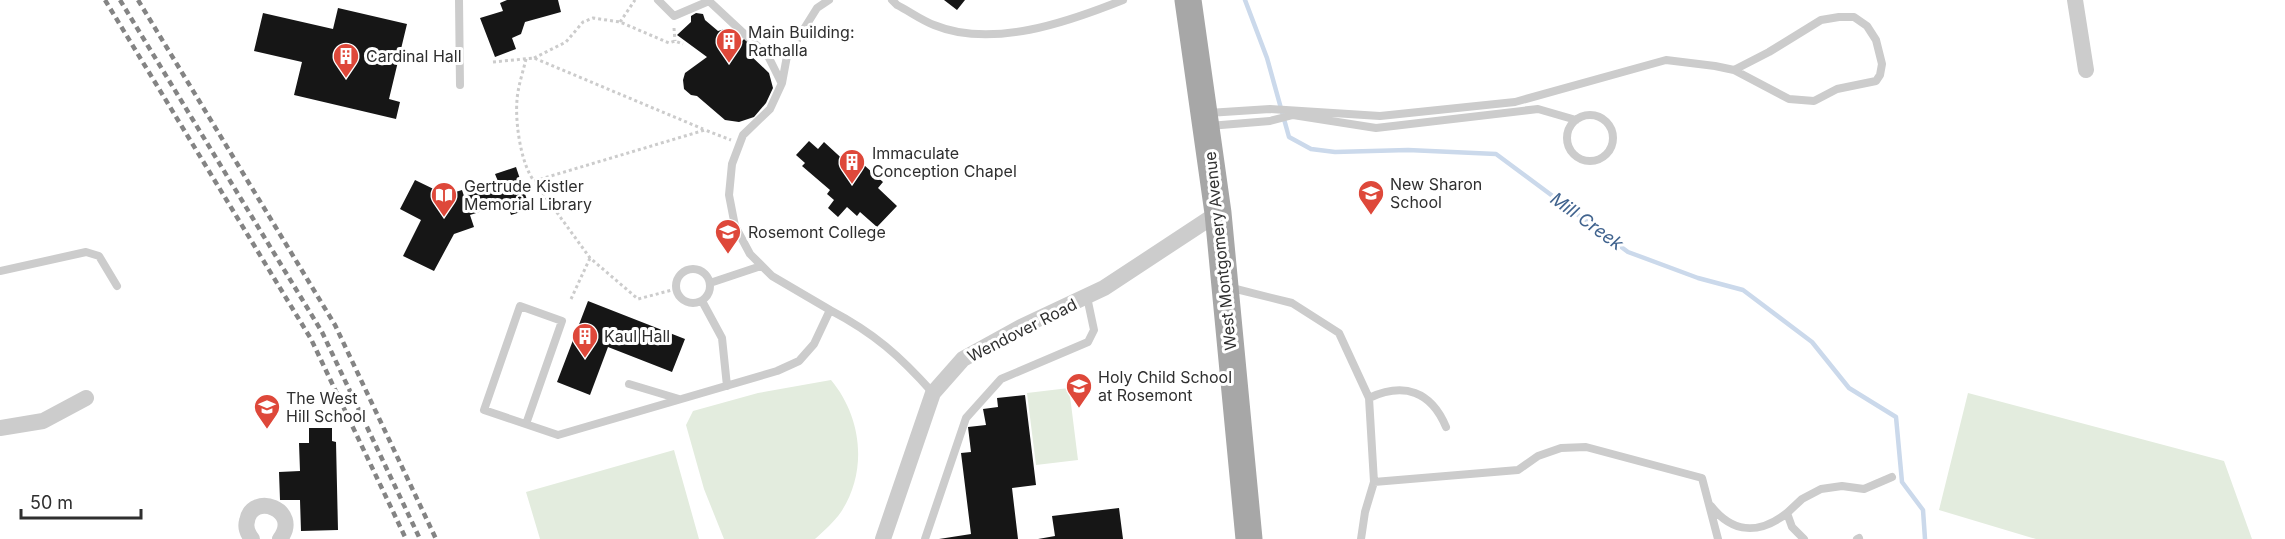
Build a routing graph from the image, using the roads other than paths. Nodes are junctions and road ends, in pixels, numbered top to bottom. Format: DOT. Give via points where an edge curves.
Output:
graph roads {
  1 [pos="459,0"];
  2 [pos="658,0"];
  3 [pos="829,0"];
  4 [pos="892,0"];
  5 [pos="1123,0"];
  6 [pos="1188,0"];
  7 [pos="2075,0"];
  8 [pos="1734,70"];
  9 [pos="2086,70"];
  10 [pos="782,83"];
  11 [pos="460,85"];
  12 [pos="1205,119"];
  13 [pos="1576,120"];
  14 [pos="1218,213"];
  15 [pos="762,266"];
  16 [pos="0,271"];
  17 [pos="710,284"];
  18 [pos="117,286"];
  19 [pos="1225,286"];
  20 [pos="1087,297"];
  21 [pos="702,301"];
  22 [pos="830,310"];
  23 [pos="629,384"];
  24 [pos="727,386"];
  25 [pos="933,393"];
  26 [pos="86,398"];
  27 [pos="1369,398"];
  28 [pos="680,399"];
  29 [pos="526,424"];
  30 [pos="1446,427"];
  31 [pos="0,428"];
  32 [pos="1892,477"];
  33 [pos="1374,482"];
  34 [pos="1709,504"];
  35 [pos="1787,513"];
  36 [pos="252,539"];
  37 [pos="280,539"];
  38 [pos="883,539"];
  39 [pos="925,539"];
  40 [pos="1249,539"];
  41 [pos="1361,539"];
  42 [pos="1718,539"];
  43 [pos="1803,539"];
  1 -- 11 [label="lane"];
  2 -- 10 [label="lane" via="674,16 709,1 768,56"];
  3 -- 10 [label="lane" via="817,8 787,56"];
  4 -- 5 [label="lane" via="935,25 977,34 1055,24"];
  6 -- 12 [label="main road, West Montgomery Avenue"];
  7 -- 9 [label="street"];
  8 -- 8 [label="lane" via="1789,99 1814,101 1837,88 1876,81 1882,64 1876,40 1867,26 1854,17 1839,16 1821,20"];
  8 -- 12 [label="lane" via="1666,60 1515,102 1380,116 1270,109"];
  10 -- 15 [label="lane" via="770,110 743,135 732,164 729,195 735,226 750,254"];
  12 -- 13 [label="lane" via="1241,124 1293,115 1376,128 1538,109"];
  12 -- 14 [label="main road, West Montgomery Avenue"];
  13 -- 13 [label="lane" via="1568,132 1572,153 1591,162 1605,157 1613,145 1609,124 1590,115"];
  14 -- 19 [label="main road, West Montgomery Avenue"];
  14 -- 20 [label="street, Wendover Road"];
  15 -- 17 [label="lane"];
  15 -- 22 [label="lane"];
  16 -- 18 [label="lane" via="86,252 99,256"];
  17 -- 21 [label="lane"];
  17 -- 21 [label="lane" via="703,272 690,269 679,276 679,295 689,303"];
  19 -- 27 [label="lane" via="1292,303 1339,333"];
  19 -- 40 [label="main road, West Montgomery Avenue"];
  20 -- 25 [label="street, Wendover Road" via="963,359"];
  20 -- 39 [label="lane" via="1094,330 1088,342 1001,379 966,418"];
  21 -- 24 [label="lane" via="722,338"];
  22 -- 24 [label="lane" via="814,344 799,361"];
  22 -- 25 [label="lane" via="861,326 902,358"];
  23 -- 28 [label="lane"];
  24 -- 28 [label="lane"];
  25 -- 38 [label="street, Wendover Road"];
  26 -- 31 [label="street" via="43,421"];
  27 -- 30 [label="lane" via="1399,389 1415,393 1440,413"];
  27 -- 33 [label="lane"];
  28 -- 29 [label="lane" via="558,435"];
  29 -- 29 [label="lane" via="484,410 520,306 562,321"];
  32 -- 35 [label="lane" via="1864,489 1821,489"];
  33 -- 34 [label="lane" via="1518,470 1538,456 1561,448 1586,447 1702,477"];
  33 -- 41 [label="lane"];
  34 -- 35 [label="lane" via="1731,524 1745,528 1761,528"];
  34 -- 42 [label="lane"];
  35 -- 43 [label="lane" via="1792,527"];
  36 -- 37 [label="street" via="246,528 249,515 267,506 283,516 285,529"];
}
